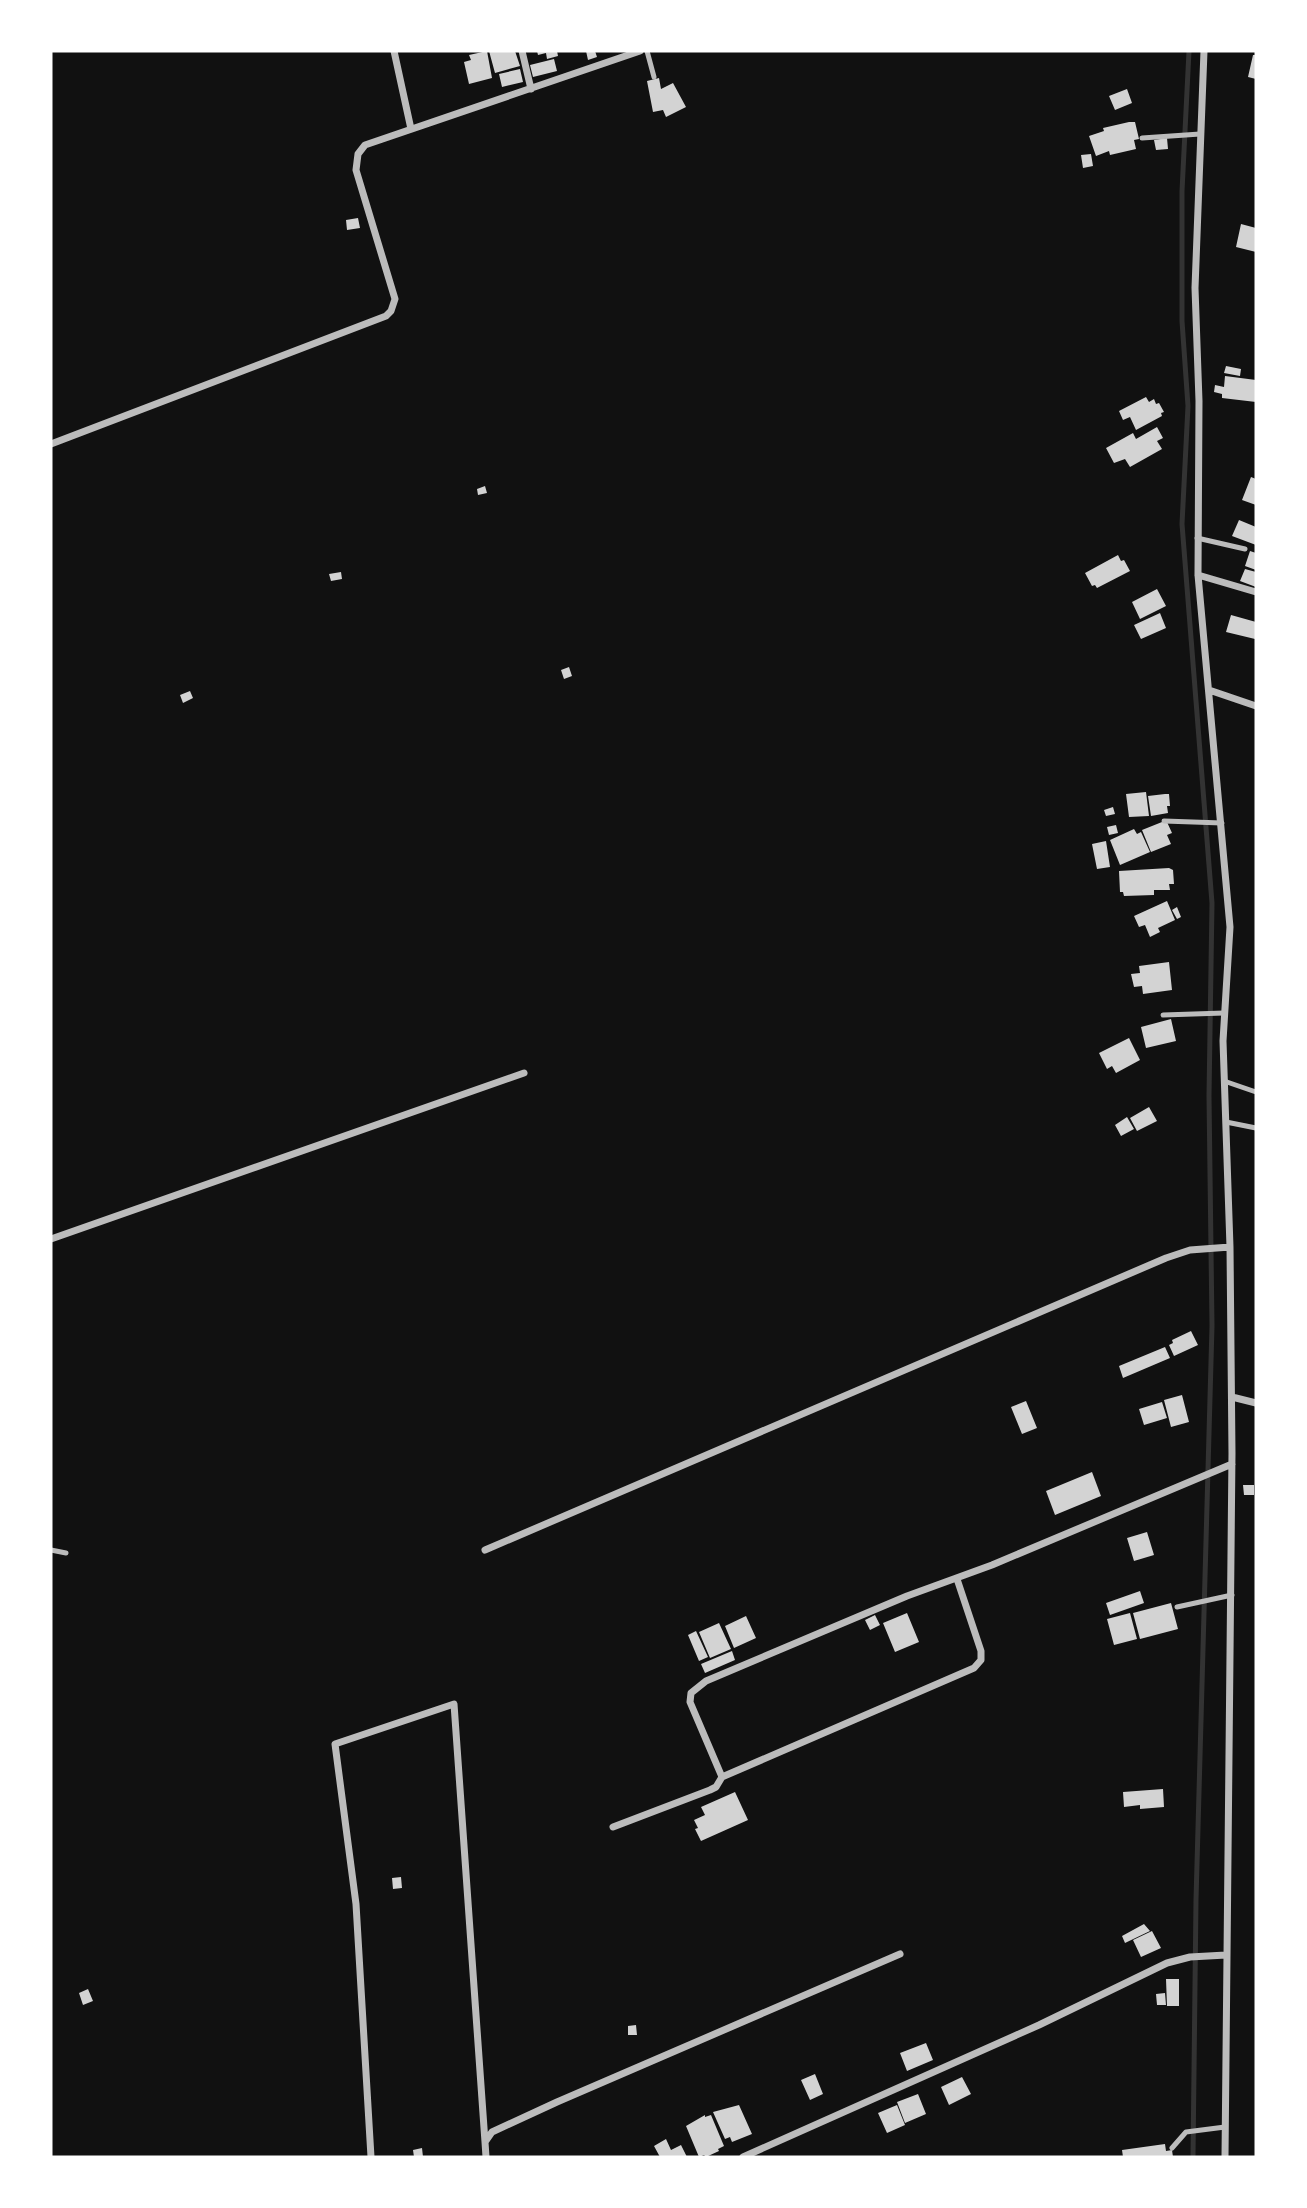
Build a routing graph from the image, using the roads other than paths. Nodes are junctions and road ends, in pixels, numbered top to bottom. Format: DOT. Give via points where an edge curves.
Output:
graph roads {
  1 [pos="394,51"];
  2 [pos="522,51"];
  3 [pos="640,51"];
  4 [pos="647,51"];
  5 [pos="1203,51"];
  6 [pos="654,77"];
  7 [pos="531,89"];
  8 [pos="411,129"];
  9 [pos="1200,134"];
  10 [pos="1142,138"];
  11 [pos="51,444"];
  12 [pos="1197,538"];
  13 [pos="1245,549"];
  14 [pos="1198,575"];
  15 [pos="1256,592"];
  16 [pos="1209,690"];
  17 [pos="1256,706"];
  18 [pos="1164,821"];
  19 [pos="1222,823"];
  20 [pos="1224,1013"];
  21 [pos="1163,1015"];
  22 [pos="524,1073"];
  23 [pos="1224,1081"];
  24 [pos="1256,1092"];
  25 [pos="1226,1122"];
  26 [pos="1256,1128"];
  27 [pos="51,1239"];
  28 [pos="1226,1247"];
  29 [pos="1232,1396"];
  30 [pos="1256,1403"];
  31 [pos="1232,1464"];
  32 [pos="51,1550"];
  33 [pos="485,1550"];
  34 [pos="66,1553"];
  35 [pos="957,1579"];
  36 [pos="1232,1595"];
  37 [pos="1177,1607"];
  38 [pos="722,1777"];
  39 [pos="613,1827"];
  40 [pos="900,1954"];
  41 [pos="1226,1955"];
  42 [pos="1225,2127"];
  43 [pos="485,2142"];
  44 [pos="1172,2148"];
  45 [pos="371,2157"];
  46 [pos="486,2157"];
  47 [pos="743,2157"];
  48 [pos="1225,2157"];
  1 -- 8 [label="street"];
  2 -- 7 [label="street"];
  3 -- 7 [label="street"];
  4 -- 6 [label="lane"];
  5 -- 9 [label="street"];
  7 -- 8 [label="street"];
  8 -- 11 [label="street" via="369,142 356,161 395,299 391,312"];
  9 -- 10 [label="lane"];
  9 -- 12 [label="street" via="1195,288"];
  12 -- 13 [label="lane"];
  12 -- 14 [label="street"];
  14 -- 15 [label="street"];
  14 -- 16 [label="street"];
  16 -- 17 [label="street"];
  16 -- 19 [label="street"];
  18 -- 19 [label="lane"];
  19 -- 20 [label="street" via="1230,927"];
  20 -- 21 [label="lane"];
  20 -- 23 [label="street"];
  22 -- 27 [label="street"];
  23 -- 24 [label="lane"];
  23 -- 25 [label="street"];
  25 -- 26 [label="lane"];
  25 -- 28 [label="street"];
  28 -- 29 [label="street"];
  28 -- 33 [label="street" via="1190,1250"];
  29 -- 30 [label="street"];
  29 -- 31 [label="street"];
  31 -- 35 [label="street"];
  31 -- 36 [label="street"];
  32 -- 34 [label="lane"];
  35 -- 38 [label="street" via="981,1651 974,1668"];
  35 -- 38 [label="street" via="697,1687 691,1693 692,1707"];
  36 -- 37 [label="lane"];
  36 -- 41 [label="street"];
  38 -- 39 [label="street" via="710,1790"];
  40 -- 43 [label="street" via="557,2102 492,2132"];
  41 -- 42 [label="street"];
  41 -- 47 [label="street" via="1190,1956 1167,1964"];
  42 -- 44 [label="lane" via="1191,2130"];
  42 -- 48 [label="street"];
  43 -- 45 [label="street" via="454,1704 335,1744 356,1904"];
  43 -- 46 [label="street"];
}
